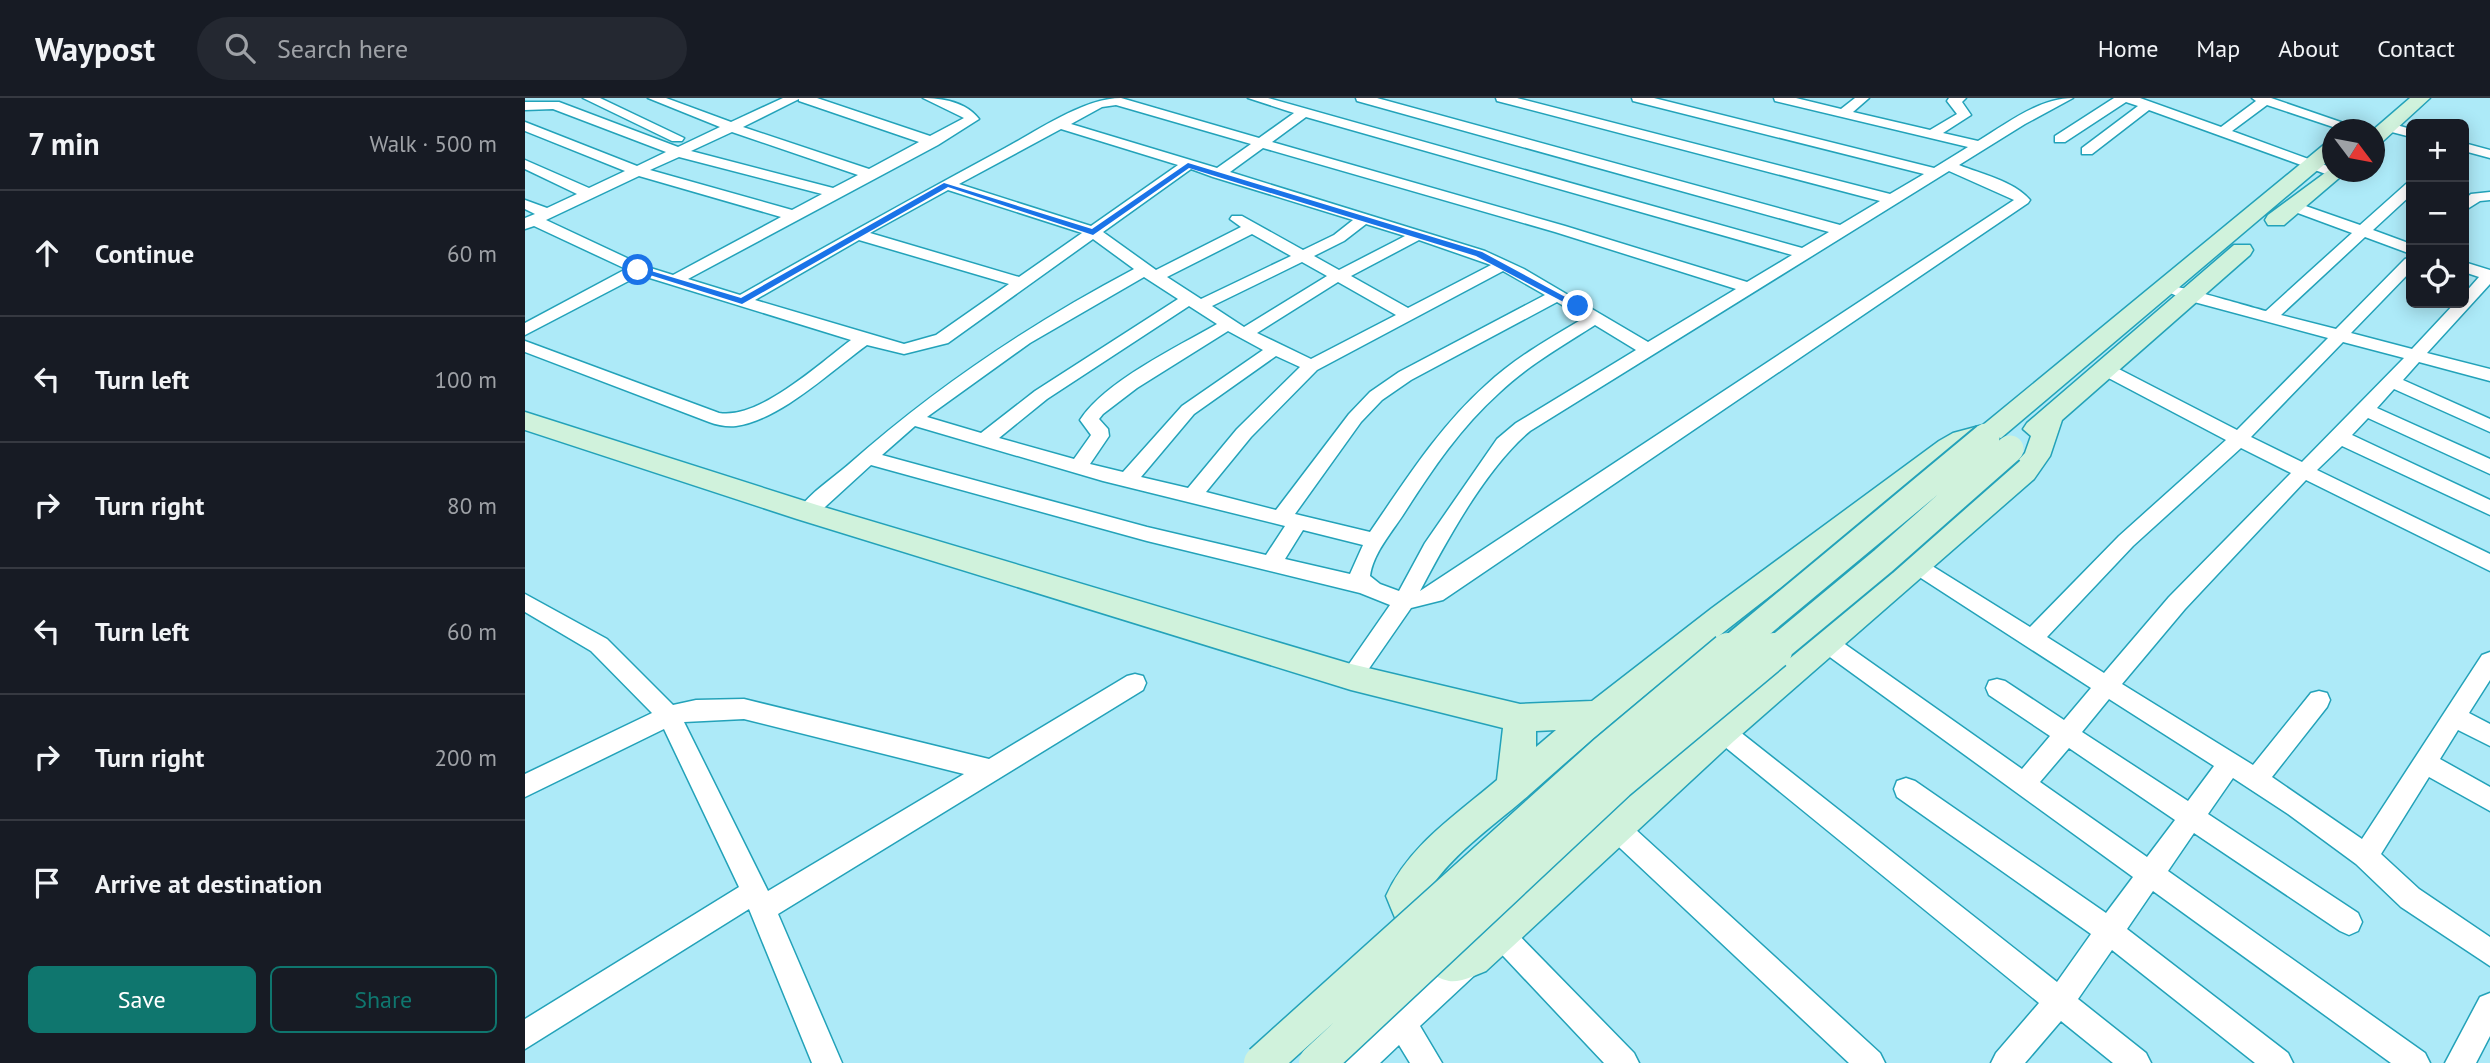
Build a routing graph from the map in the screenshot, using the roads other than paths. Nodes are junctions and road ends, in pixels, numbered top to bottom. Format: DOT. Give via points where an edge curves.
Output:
graph roads {
  1 [pos="583,98"];
  2 [pos="589,98"];
  3 [pos="654,98"];
  4 [pos="793,98"];
  5 [pos="804,98"];
  6 [pos="929,98"];
  7 [pos="1254,98"];
  8 [pos="1361,98"];
  9 [pos="1502,98"];
  10 [pos="1638,98"];
  11 [pos="1784,98"];
  12 [pos="1863,98"];
  13 [pos="1960,98"];
  14 [pos="2067,98"];
  15 [pos="2125,98"];
  16 [pos="2170,98"];
  17 [pos="2421,98"];
  18 [pos="2262,99"];
  19 [pos="555,105"];
  20 [pos="525,106"];
  21 [pos="2150,106"];
  22 [pos="1304,112"];
  23 [pos="1375,112"];
  24 [pos="1843,113"];
  25 [pos="2373,114"];
  26 [pos="2323,119"];
  27 [pos="2366,119"];
  28 [pos="1059,124"];
  29 [pos="525,126"];
  30 [pos="731,127"];
  31 [pos="2385,129"];
  32 [pos="2223,132"];
  33 [pos="2385,132"];
  34 [pos="2406,133"];
  35 [pos="1932,134"];
  36 [pos="2060,139"];
  37 [pos="933,142"];
  38 [pos="1259,142"];
  39 [pos="693,145"];
  40 [pos="1981,146"];
  41 [pos="2469,148"];
  42 [pos="2087,151"];
  43 [pos="678,152"];
  44 [pos="2489,152"];
  45 [pos="2322,155"];
  46 [pos="525,164"];
  47 [pos="2310,164"];
  48 [pos="1188,165"];
  49 [pos="2322,168"];
  50 [pos="1943,170"];
  51 [pos="637,171"];
  52 [pos="1218,174"];
  53 [pos="872,175"];
  54 [pos="2322,182"];
  55 [pos="947,185"];
  56 [pos="2406,192"];
  57 [pos="589,194"];
  58 [pos="838,194"];
  59 [pos="2490,196"];
  60 [pos="1895,200"];
  61 [pos="2469,203"];
  62 [pos="525,204"];
  63 [pos="2292,206"];
  64 [pos="795,216"];
  65 [pos="1364,218"];
  66 [pos="536,219"];
  67 [pos="1844,231"];
  68 [pos="2363,231"];
  69 [pos="1093,232"];
  70 [pos="856,234"];
  71 [pos="1418,235"];
  72 [pos="2406,247"];
  73 [pos="1807,254"];
  74 [pos="1304,256"];
  75 [pos="1503,265"];
  76 [pos="2406,267"];
  77 [pos="2469,269"];
  78 [pos="638,270"];
  79 [pos="1150,274"];
  80 [pos="2490,276"];
  81 [pos="1341,277"];
  82 [pos="673,281"];
  83 [pos="1021,283"];
  84 [pos="2166,287"];
  85 [pos="1751,288"];
  86 [pos="1558,295"];
  87 [pos="2189,296"];
  88 [pos="2469,298"];
  89 [pos="742,301"];
  90 [pos="1194,302"];
  91 [pos="2459,308"];
  92 [pos="1408,315"];
  93 [pos="2269,317"];
  94 [pos="1597,318"];
  95 [pos="1228,324"];
  96 [pos="525,330"];
  97 [pos="1244,334"];
  98 [pos="2339,336"];
  99 [pos="864,339"];
  100 [pos="525,346"];
  101 [pos="1275,349"];
  102 [pos="1647,349"];
  103 [pos="2413,356"];
  104 [pos="1311,366"];
  105 [pos="2105,369"];
  106 [pos="2461,369"];
  107 [pos="2490,375"];
  108 [pos="2391,381"];
  109 [pos="2490,387"];
  110 [pos="2365,408"];
  111 [pos="2049,418"];
  112 [pos="912,419"];
  113 [pos="525,421"];
  114 [pos="2490,426"];
  115 [pos="2340,438"];
  116 [pos="2239,439"];
  117 [pos="984,440"];
  118 [pos="1996,440"];
  119 [pos="868,458"];
  120 [pos="1078,467"];
  121 [pos="2490,467"];
  122 [pos="2305,470"];
  123 [pos="1127,480"];
  124 [pos="1192,496"];
  125 [pos="2490,508"];
  126 [pos="807,512"];
  127 [pos="1289,520"];
  128 [pos="1375,541"];
  129 [pos="2490,563"];
  130 [pos="1271,564"];
  131 [pos="1914,564"];
  132 [pos="1366,586"];
  133 [pos="1405,600"];
  134 [pos="525,601"];
  135 [pos="1825,640"];
  136 [pos="2032,640"];
  137 [pos="2488,667"];
  138 [pos="1351,677"];
  139 [pos="1135,683"];
  140 [pos="2106,687"];
  141 [pos="1997,688"];
  142 [pos="2319,700"];
  143 [pos="1597,714"];
  144 [pos="669,716"];
  145 [pos="2454,716"];
  146 [pos="1520,718"];
  147 [pos="1722,731"];
  148 [pos="2065,735"];
  149 [pos="2490,736"];
  150 [pos="2424,762"];
  151 [pos="2229,764"];
  152 [pos="991,770"];
  153 [pos="2256,780"];
  154 [pos="2023,785"];
  155 [pos="525,786"];
  156 [pos="1513,787"];
  157 [pos="1906,789"];
  158 [pos="2490,800"];
  159 [pos="2190,819"];
  160 [pos="1614,827"];
  161 [pos="2365,856"];
  162 [pos="2152,872"];
  163 [pos="759,900"];
  164 [pos="2349,922"];
  165 [pos="2109,932"];
  166 [pos="1499,933"];
  167 [pos="2490,953"];
  168 [pos="1472,958"];
  169 [pos="2060,1002"];
  170 [pos="2490,1007"];
  171 [pos="1402,1024"];
  172 [pos="525,1035"];
  173 [pos="827,1063"];
  174 [pos="1262,1063"];
  175 [pos="1317,1063"];
  176 [pos="1359,1063"];
  177 [pos="1427,1063"];
  178 [pos="1624,1063"];
  179 [pos="1870,1063"];
  180 [pos="2006,1063"];
  181 [pos="2136,1063"];
  182 [pos="2278,1063"];
  183 [pos="2415,1063"];
  184 [pos="2460,1063"];
  1 -- 19 [label="street"];
  2 -- 39 [label="street"];
  3 -- 30 [label="street"];
  4 -- 30 [label="street"];
  5 -- 37 [label="street"];
  6 -- 37 [label="street" via="972,119"];
  7 -- 22 [label="street"];
  8 -- 23 [label="street"];
  9 -- 60 [label="street"];
  10 -- 50 [label="street"];
  11 -- 24 [label="street"];
  12 -- 24 [label="street"];
  13 -- 35 [label="street" via="1954,101 1964,115"];
  14 -- 40 [label="street"];
  15 -- 21 [label="street"];
  15 -- 36 [label="street"];
  16 -- 21 [label="street"];
  17 -- 31 [label="main road"];
  18 -- 26 [label="street"];
  18 -- 32 [label="street"];
  19 -- 20 [label="street"];
  19 -- 43 [label="street"];
  21 -- 32 [label="street"];
  21 -- 42 [label="street"];
  22 -- 23 [label="street"];
  22 -- 38 [label="street"];
  23 -- 67 [label="street"];
  23 -- 73 [label="street"];
  24 -- 35 [label="street"];
  25 -- 27 [label="main road"];
  28 -- 38 [label="street" via="1098,104 1116,101"];
  28 -- 48 [label="street"];
  28 -- 55 [label="street"];
  29 -- 51 [label="street"];
  30 -- 39 [label="street"];
  30 -- 53 [label="street"];
  32 -- 47 [label="street"];
  33 -- 34 [label="street"];
  35 -- 40 [label="street"];
  37 -- 53 [label="street"];
  38 -- 52 [label="street"];
  38 -- 85 [label="street"];
  39 -- 43 [label="street"];
  40 -- 50 [label="street"];
  41 -- 44 [label="street"];
  43 -- 51 [label="street"];
  43 -- 58 [label="street"];
  45 -- 47 [label="main road"];
  46 -- 57 [label="street"];
  47 -- 49 [label="street"];
  47 -- 84 [label="main road"];
  48 -- 52 [label="street"];
  48 -- 69 [label="street"];
  50 -- 60 [label="street"];
  50 -- 133 [label="street" via="2013,191 2024,200 1435,594"];
  51 -- 57 [label="street"];
  51 -- 64 [label="street"];
  52 -- 65 [label="street"];
  53 -- 58 [label="street"];
  54 -- 63 [label="main road"];
  55 -- 69 [label="street"];
  55 -- 70 [label="street"];
  56 -- 68 [label="street"];
  57 -- 66 [label="street"];
  58 -- 64 [label="street"];
  59 -- 61 [label="street"];
  60 -- 67 [label="street"];
  62 -- 66 [label="street"];
  63 -- 68 [label="street"];
  63 -- 87 [label="main road"];
  64 -- 82 [label="street"];
  65 -- 71 [label="street"];
  65 -- 74 [label="street" via="1339,238"];
  66 -- 78 [label="street"];
  67 -- 73 [label="street"];
  68 -- 72 [label="street"];
  68 -- 93 [label="street"];
  69 -- 79 [label="street"];
  69 -- 83 [label="street"];
  70 -- 83 [label="street"];
  70 -- 89 [label="street"];
  71 -- 75 [label="street"];
  71 -- 81 [label="street"];
  73 -- 85 [label="street"];
  74 -- 79 [label="street" via="1244,224"];
  74 -- 81 [label="street"];
  74 -- 90 [label="street"];
  75 -- 86 [label="street"];
  75 -- 92 [label="street"];
  76 -- 98 [label="street"];
  77 -- 80 [label="street"];
  78 -- 82 [label="street"];
  78 -- 96 [label="street"];
  79 -- 90 [label="street"];
  79 -- 112 [label="street" via="1077,307"];
  80 -- 88 [label="street"];
  81 -- 92 [label="street"];
  81 -- 97 [label="street"];
  82 -- 89 [label="street"];
  83 -- 99 [label="street" via="929,345 904,349"];
  84 -- 87 [label="street"];
  84 -- 118 [label="main road"];
  85 -- 102 [label="street"];
  86 -- 94 [label="street"];
  86 -- 127 [label="street" via="1376,396 1355,418"];
  87 -- 93 [label="street"];
  87 -- 105 [label="main road"];
  89 -- 99 [label="street"];
  90 -- 95 [label="street"];
  90 -- 117 [label="street" via="1041,395"];
  91 -- 103 [label="street"];
  92 -- 104 [label="street"];
  93 -- 98 [label="street"];
  94 -- 102 [label="street"];
  94 -- 128 [label="street" via="1493,388 1458,425"];
  95 -- 97 [label="street"];
  95 -- 120 [label="street" via="1095,411 1089,420 1100,436"];
  97 -- 101 [label="street"];
  98 -- 103 [label="street"];
  98 -- 116 [label="street"];
  99 -- 100 [label="street" via="787,393 735,421 715,418"];
  101 -- 104 [label="street"];
  101 -- 123 [label="street" via="1188,411"];
  102 -- 133 [label="street" via="1541,414 1504,443 1432,548"];
  103 -- 106 [label="street"];
  103 -- 108 [label="street"];
  104 -- 124 [label="street" via="1244,433"];
  105 -- 111 [label="main road"];
  105 -- 116 [label="street"];
  106 -- 107 [label="street"];
  106 -- 109 [label="street"];
  108 -- 110 [label="street"];
  108 -- 114 [label="street"];
  110 -- 115 [label="street"];
  110 -- 121 [label="street"];
  111 -- 118 [label="main road"];
  111 -- 131 [label="main road" via="2037,456 2024,472"];
  112 -- 117 [label="street"];
  112 -- 119 [label="street"];
  113 -- 126 [label="main road"];
  115 -- 122 [label="street"];
  115 -- 125 [label="street"];
  116 -- 122 [label="street"];
  116 -- 136 [label="street" via="2126,541"];
  117 -- 120 [label="street"];
  118 -- 143 [label="main road" via="1962,439 1948,447"];
  118 -- 174 [label="main road, bridge" via="1605,754"];
  118 -- 175 [label="main road, bridge" via="1883,561 1617,782"];
  119 -- 126 [label="street"];
  119 -- 130 [label="street"];
  120 -- 123 [label="street"];
  122 -- 129 [label="street"];
  122 -- 140 [label="street" via="2177,603"];
  123 -- 124 [label="street"];
  124 -- 127 [label="street"];
  126 -- 138 [label="main road"];
  127 -- 128 [label="street"];
  127 -- 130 [label="street"];
  128 -- 132 [label="street" via="1360,572"];
  130 -- 132 [label="street"];
  131 -- 135 [label="main road"];
  131 -- 136 [label="street"];
  132 -- 133 [label="street"];
  133 -- 138 [label="street"];
  134 -- 144 [label="street" via="599,645"];
  135 -- 147 [label="main road"];
  135 -- 154 [label="street"];
  136 -- 140 [label="street"];
  137 -- 145 [label="street"];
  138 -- 146 [label="main road"];
  139 -- 152 [label="street"];
  140 -- 148 [label="street"];
  140 -- 151 [label="street"];
  141 -- 148 [label="street"];
  142 -- 153 [label="street"];
  143 -- 146 [label="main road"];
  143 -- 156 [label="main road"];
  144 -- 152 [label="street" via="744,709"];
  144 -- 155 [label="street"];
  144 -- 163 [label="street"];
  145 -- 149 [label="street"];
  145 -- 150 [label="street"];
  146 -- 156 [label="main road"];
  147 -- 160 [label="main road"];
  147 -- 169 [label="street"];
  148 -- 154 [label="street"];
  148 -- 159 [label="street"];
  150 -- 158 [label="street"];
  150 -- 161 [label="street"];
  151 -- 153 [label="street"];
  151 -- 159 [label="street"];
  152 -- 163 [label="street"];
  153 -- 161 [label="street" via="2337,832"];
  154 -- 162 [label="street"];
  156 -- 168 [label="main road" via="1417,874 1405,896 1422,936 1451,963"];
  157 -- 165 [label="street"];
  159 -- 162 [label="street"];
  159 -- 164 [label="street"];
  160 -- 166 [label="main road"];
  160 -- 179 [label="street"];
  161 -- 167 [label="street" via="2410,898"];
  162 -- 165 [label="street"];
  162 -- 183 [label="street"];
  163 -- 172 [label="street"];
  163 -- 173 [label="street"];
  165 -- 169 [label="street"];
  165 -- 182 [label="street"];
  166 -- 168 [label="main road"];
  166 -- 178 [label="street"];
  168 -- 171 [label="street"];
  169 -- 180 [label="street"];
  169 -- 181 [label="street"];
  170 -- 184 [label="street"];
  171 -- 176 [label="street"];
  171 -- 177 [label="street"];
}
